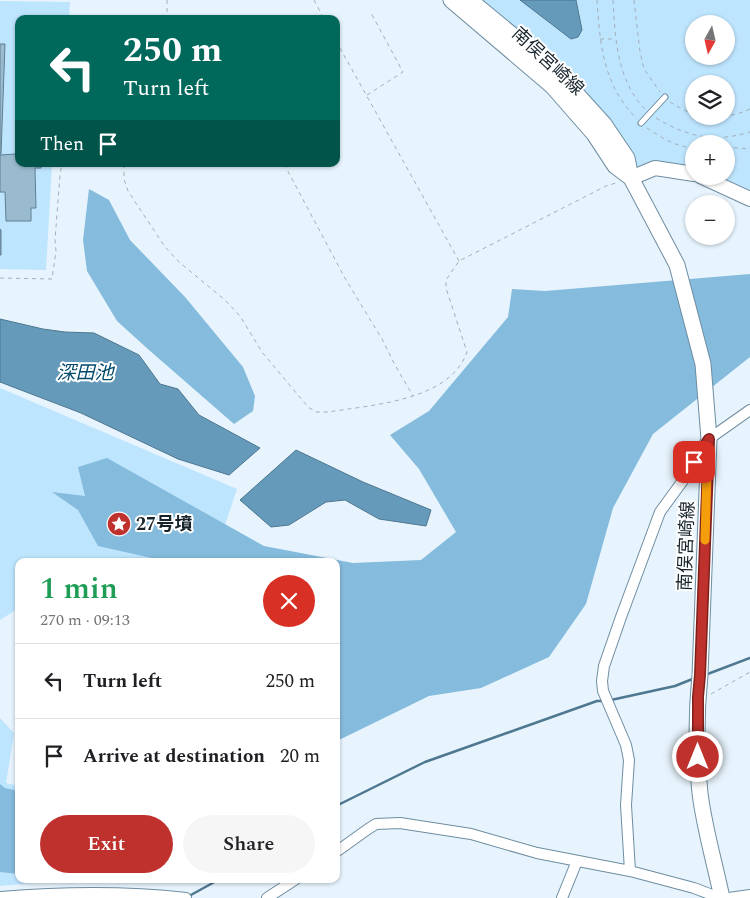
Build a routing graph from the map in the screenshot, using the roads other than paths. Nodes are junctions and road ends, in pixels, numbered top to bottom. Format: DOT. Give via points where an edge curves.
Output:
graph roads {
  1 [pos="451,0"];
  2 [pos="470,0"];
  3 [pos="665,97"];
  4 [pos="641,123"];
  5 [pos="685,173"];
  6 [pos="631,178"];
  7 [pos="720,185"];
  8 [pos="750,199"];
  9 [pos="750,410"];
  10 [pos="709,439"];
  11 [pos="340,849"];
  12 [pos="577,861"];
  13 [pos="630,871"];
  14 [pos="290,883"];
  15 [pos="750,895"];
  16 [pos="0,897"];
  17 [pos="186,898"];
  18 [pos="267,898"];
  19 [pos="562,898"];
  20 [pos="721,898"];
  21 [pos="729,898"];
  1 -- 6 [label="main road, 南俣宮崎線" via="552,86 594,134 615,166"];
  2 -- 6 [label="main road, 南俣宮崎線" via="556,71 604,124 627,158"];
  3 -- 4 [label="lane"];
  5 -- 6 [label="street" via="656,168"];
  6 -- 10 [label="main road, 南俣宮崎線" via="678,265 703,364"];
  7 -- 8 [label="street"];
  9 -- 10 [label="street"];
  10 -- 13 [label="street" via="660,512 604,666 602,691 626,745 629,760 626,805"];
  10 -- 20 [label="main road, 南俣宮崎線" via="697,699 698,757 700,795"];
  11 -- 12 [label="street" via="376,824 400,822 471,834"];
  12 -- 13 [label="street"];
  12 -- 19 [label="street"];
  13 -- 20 [label="street"];
  14 -- 18 [label="street"];
  15 -- 21 [label="street"];
  16 -- 17 [label="street" via="85,892"];
}
